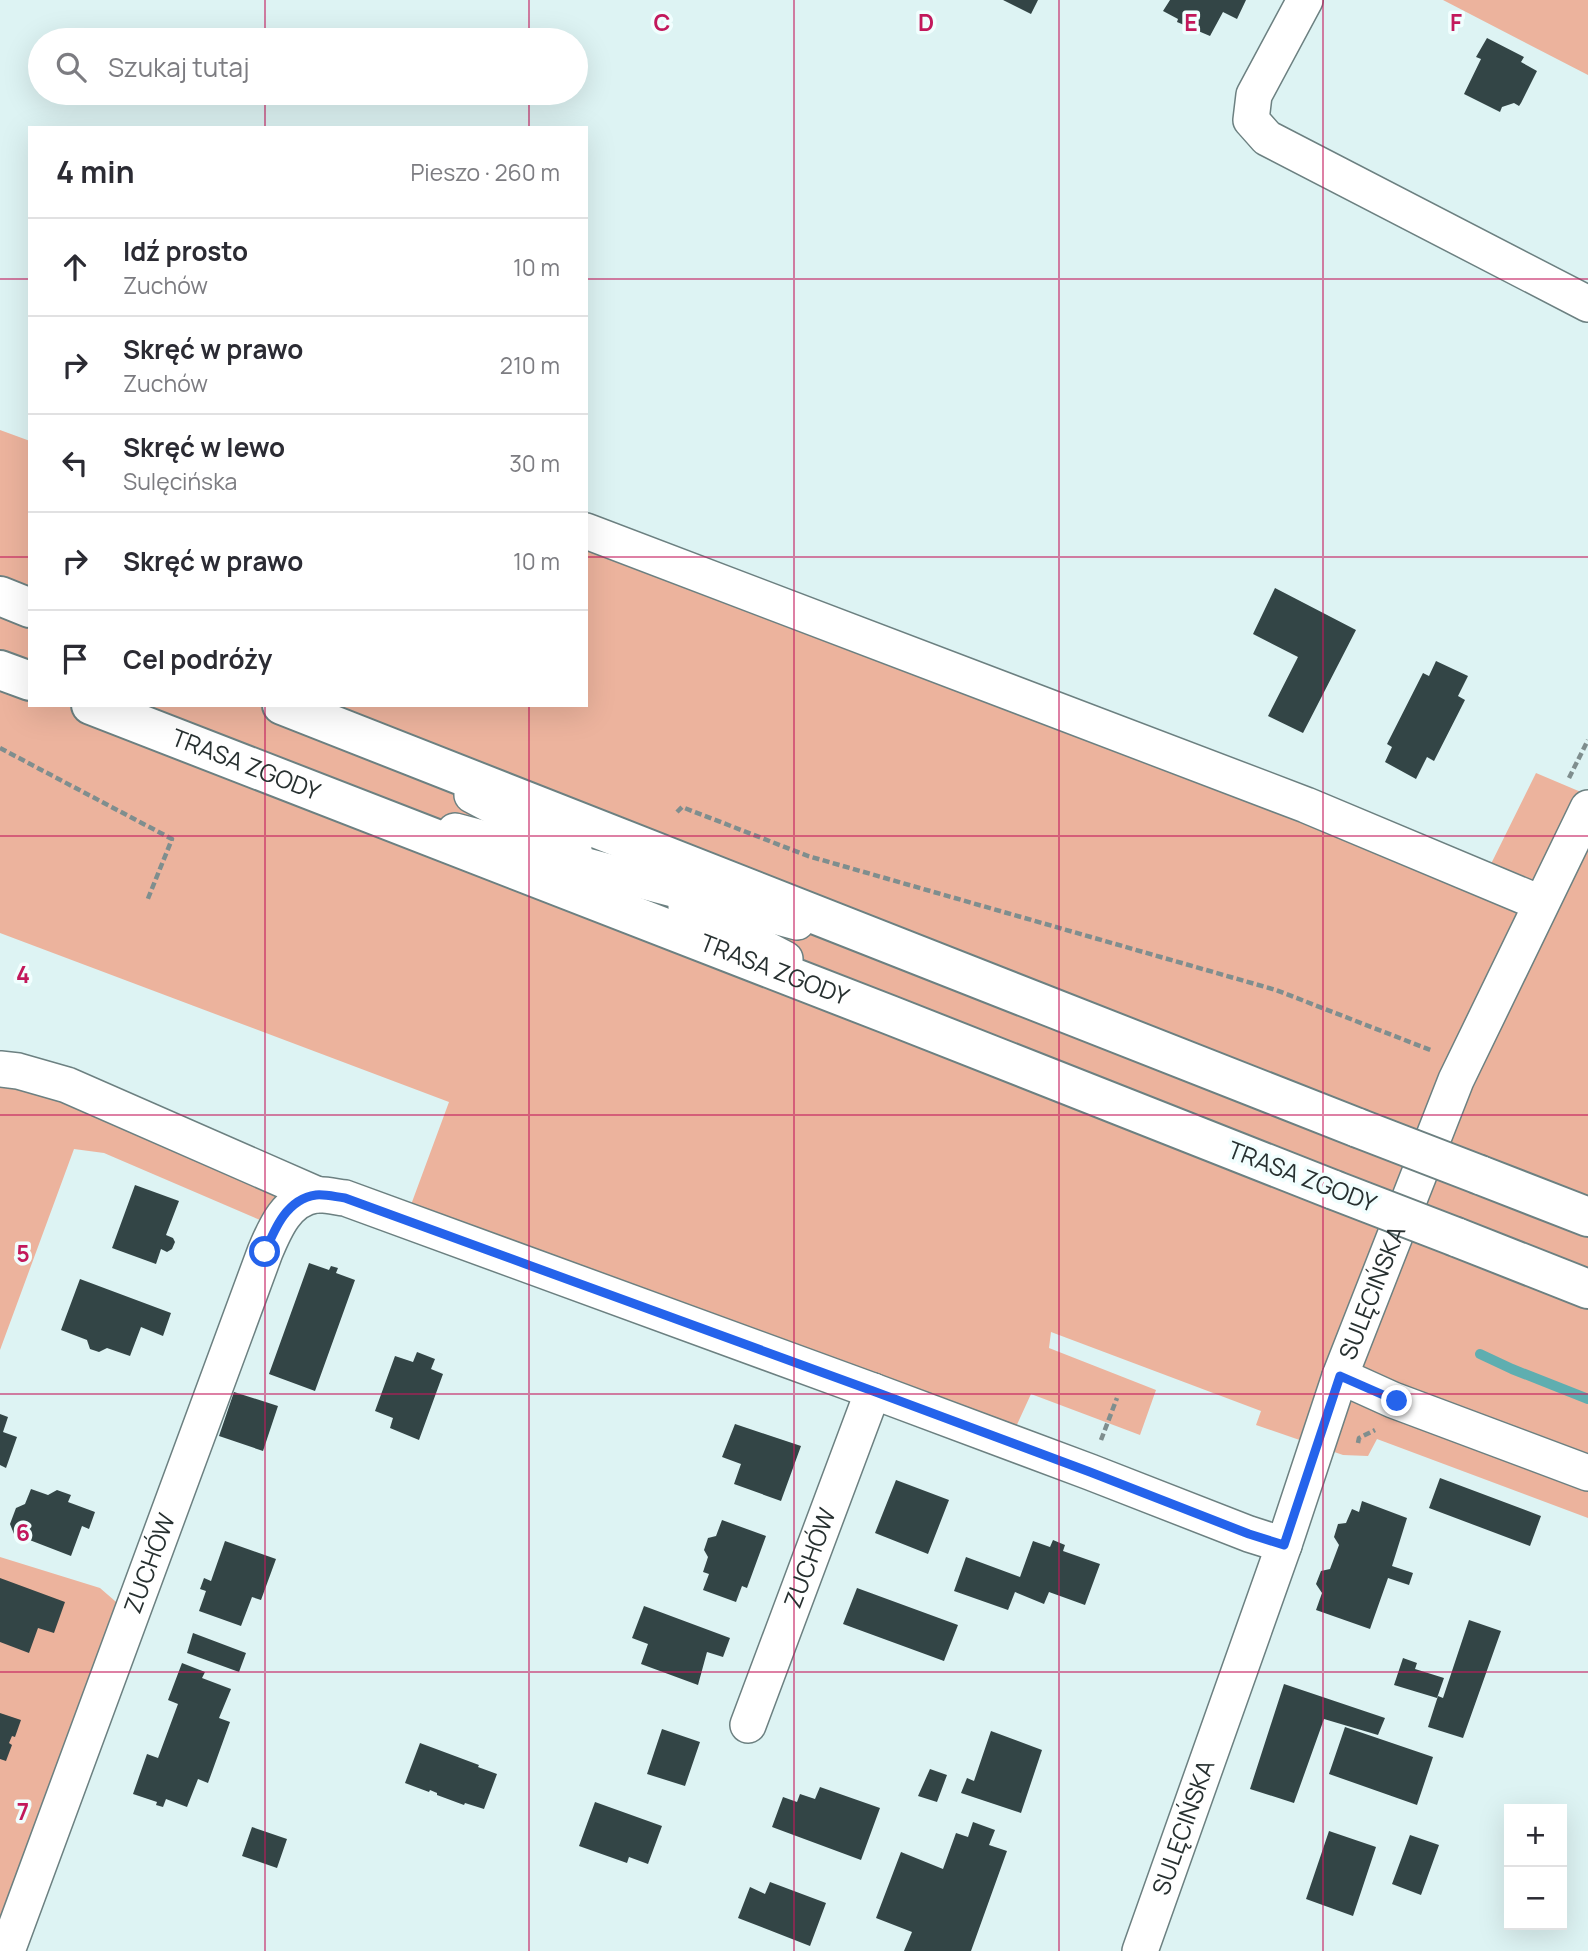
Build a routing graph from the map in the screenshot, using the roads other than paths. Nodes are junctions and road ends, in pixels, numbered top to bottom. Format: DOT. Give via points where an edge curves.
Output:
graph roads {
  1 [pos="1305,0"];
  2 [pos="1588,304"];
  3 [pos="588,532"];
  4 [pos="0,596"];
  5 [pos="28,607"];
  6 [pos="0,670"];
  7 [pos="28,680"];
  8 [pos="96,707"];
  9 [pos="287,707"];
  10 [pos="358,735"];
  11 [pos="329,797"];
  12 [pos="1588,808"];
  13 [pos="629,877"];
  14 [pos="1540,903"];
  15 [pos="915,954"];
  16 [pos="890,1014"];
  17 [pos="0,1069"];
  18 [pos="318,1195"];
  19 [pos="1588,1217"];
  20 [pos="1588,1289"];
  21 [pos="1340,1376"];
  22 [pos="873,1391"];
  23 [pos="1588,1473"];
  24 [pos="1284,1545"];
  25 [pos="748,1725"];
  26 [pos="7,1951"];
  27 [pos="1140,1951"];
  1 -- 2 [label="street" via="1254,95 1251,120 1267,138"];
  3 -- 14 [label="street" via="1306,805"];
  4 -- 5 [label="highway"];
  6 -- 7 [label="highway"];
  8 -- 11 [label="highway, TRASA ZGODY"];
  9 -- 10 [label="highway"];
  10 -- 13 [label="street"];
  10 -- 15 [label="highway"];
  11 -- 13 [label="street"];
  11 -- 16 [label="highway, TRASA ZGODY"];
  12 -- 14 [label="street, SULĘCIŃSKA"];
  13 -- 15 [label="street"];
  13 -- 16 [label="street"];
  14 -- 21 [label="street, SULĘCIŃSKA" via="1456,1080"];
  15 -- 19 [label="highway, bridge"];
  16 -- 20 [label="highway, TRASA ZGODY, bridge"];
  17 -- 18 [label="street" via="67,1085"];
  18 -- 22 [label="street" via="345,1198"];
  18 -- 26 [label="street, ZUCHÓW" via="290,1207 265,1252"];
  21 -- 23 [label="street"];
  21 -- 24 [label="street, SULĘCIŃSKA"];
  22 -- 24 [label="street"];
  22 -- 25 [label="street, ZUCHÓW"];
  24 -- 27 [label="street, SULĘCIŃSKA"];
}
